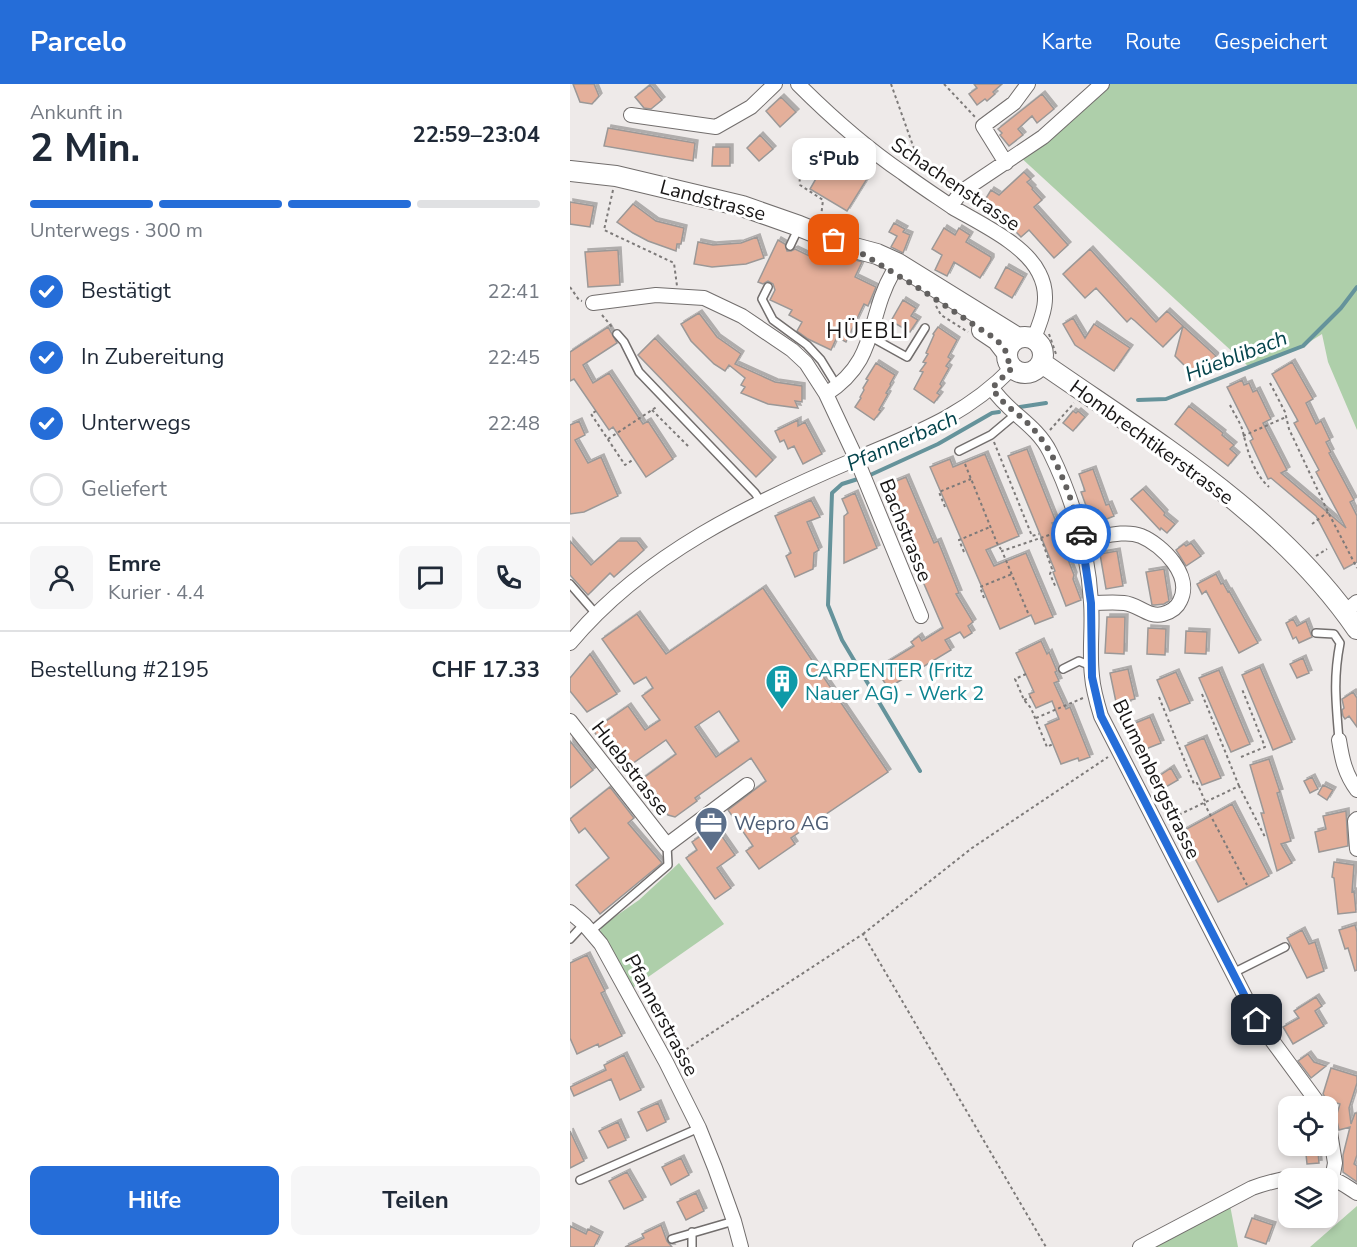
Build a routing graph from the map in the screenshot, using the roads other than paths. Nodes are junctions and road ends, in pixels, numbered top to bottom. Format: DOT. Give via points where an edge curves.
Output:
graph roads {
  1 [pos="775,84"];
  2 [pos="798,84"];
  3 [pos="1028,84"];
  4 [pos="1102,84"];
  5 [pos="631,115"];
  6 [pos="1006,163"];
  7 [pos="570,171"];
  8 [pos="951,206"];
  9 [pos="800,225"];
  10 [pos="790,246"];
  11 [pos="851,247"];
  12 [pos="893,272"];
  13 [pos="768,286"];
  14 [pos="593,303"];
  15 [pos="925,328"];
  16 [pos="617,334"];
  17 [pos="871,337"];
  18 [pos="1018,349"];
  19 [pos="1042,363"];
  20 [pos="832,390"];
  21 [pos="995,394"];
  22 [pos="1014,412"];
  23 [pos="959,451"];
  24 [pos="860,469"];
  25 [pos="760,502"];
  26 [pos="1082,540"];
  27 [pos="570,584"];
  28 [pos="1091,603"];
  29 [pos="1351,607"];
  30 [pos="597,615"];
  31 [pos="921,616"];
  32 [pos="1357,629"];
  33 [pos="1316,633"];
  34 [pos="570,643"];
  35 [pos="1091,666"];
  36 [pos="1063,669"];
  37 [pos="570,721"];
  38 [pos="1339,740"];
  39 [pos="747,785"];
  40 [pos="1357,790"];
  41 [pos="1357,819"];
  42 [pos="666,845"];
  43 [pos="1357,849"];
  44 [pos="570,912"];
  45 [pos="587,928"];
  46 [pos="570,939"];
  47 [pos="1285,947"];
  48 [pos="1233,973"];
  49 [pos="1314,1096"];
  50 [pos="699,1128"];
  51 [pos="580,1180"];
  52 [pos="1278,1180"];
  53 [pos="1338,1182"];
  54 [pos="1357,1193"];
  55 [pos="734,1221"];
  56 [pos="693,1232"];
  57 [pos="672,1239"];
  58 [pos="692,1247"];
  59 [pos="741,1247"];
  60 [pos="1140,1247"];
  1 -- 5 [label="street" via="751,107 716,127"];
  2 -- 8 [label="street, Schachenstrasse" via="864,145"];
  3 -- 6 [label="street" via="1014,103 983,126"];
  4 -- 6 [label="street" via="1043,137"];
  6 -- 8 [label="street" via="961,192"];
  7 -- 9 [label="main road, Landstrasse" via="616,176 693,194"];
  8 -- 18 [label="street, Schachenstrasse" via="1024,253 1038,270 1046,297 1041,322"];
  9 -- 10 [label="lane"];
  9 -- 11 [label="main road, Landstrasse"];
  11 -- 12 [label="main road, Landstrasse"];
  11 -- 18 [label="main road, Landstrasse" via="897,263"];
  12 -- 17 [label="street"];
  12 -- 18 [label="main road, Landstrasse" via="1002,345"];
  13 -- 20 [label="lane" via="762,299 772,320 821,360"];
  14 -- 20 [label="street, Bachstrasse" via="656,295 704,298 742,316 799,357"];
  15 -- 17 [label="lane" via="907,357"];
  16 -- 25 [label="lane" via="639,372"];
  17 -- 20 [label="street" via="847,379"];
  18 -- 19 [label="main road" via="1042,346"];
  18 -- 19 [label="main road" via="1017,371 1028,373"];
  18 -- 21 [label="street"];
  19 -- 29 [label="main road, Hombrechtikerstrasse" via="1209,479"];
  20 -- 24 [label="street, Bachstrasse"];
  21 -- 22 [label="street, Blumenbergstrasse"];
  21 -- 24 [label="street"];
  22 -- 23 [label="lane" via="991,435"];
  22 -- 26 [label="street, Blumenbergstrasse" via="1042,439 1066,488"];
  24 -- 25 [label="street"];
  24 -- 31 [label="street, Bachstrasse"];
  25 -- 30 [label="street" via="708,529 643,573"];
  26 -- 28 [label="street, Blumenbergstrasse"];
  26 -- 28 [label="street" via="1140,536 1171,560 1184,583 1180,603 1160,615 1125,603"];
  27 -- 30 [label="lane"];
  28 -- 35 [label="street, Blumenbergstrasse"];
  29 -- 32 [label="main road, Hombrechtikerstrasse"];
  30 -- 34 [label="street"];
  33 -- 38 [label="lane" via="1334,634 1341,643 1334,690"];
  35 -- 36 [label="lane" via="1079,662"];
  35 -- 48 [label="street, Blumenbergstrasse" via="1101,716"];
  37 -- 42 [label="street, Huebstrasse"];
  38 -- 40 [label="street" via="1348,779"];
  39 -- 42 [label="street, Huebstrasse"];
  41 -- 43 [label="street"];
  42 -- 45 [label="lane" via="668,866"];
  44 -- 45 [label="street, Pfannerstrasse"];
  45 -- 46 [label="lane"];
  45 -- 50 [label="street, Pfannerstrasse" via="609,957"];
  47 -- 48 [label="lane"];
  48 -- 49 [label="street, Blumenbergstrasse" via="1257,1020"];
  50 -- 51 [label="lane"];
  50 -- 55 [label="street, Pfannerstrasse"];
  52 -- 60 [label="street" via="1252,1188"];
  53 -- 54 [label="street"];
  55 -- 56 [label="lane"];
  55 -- 59 [label="street, Pfannerstrasse"];
  56 -- 57 [label="lane"];
  56 -- 58 [label="lane"];
}
